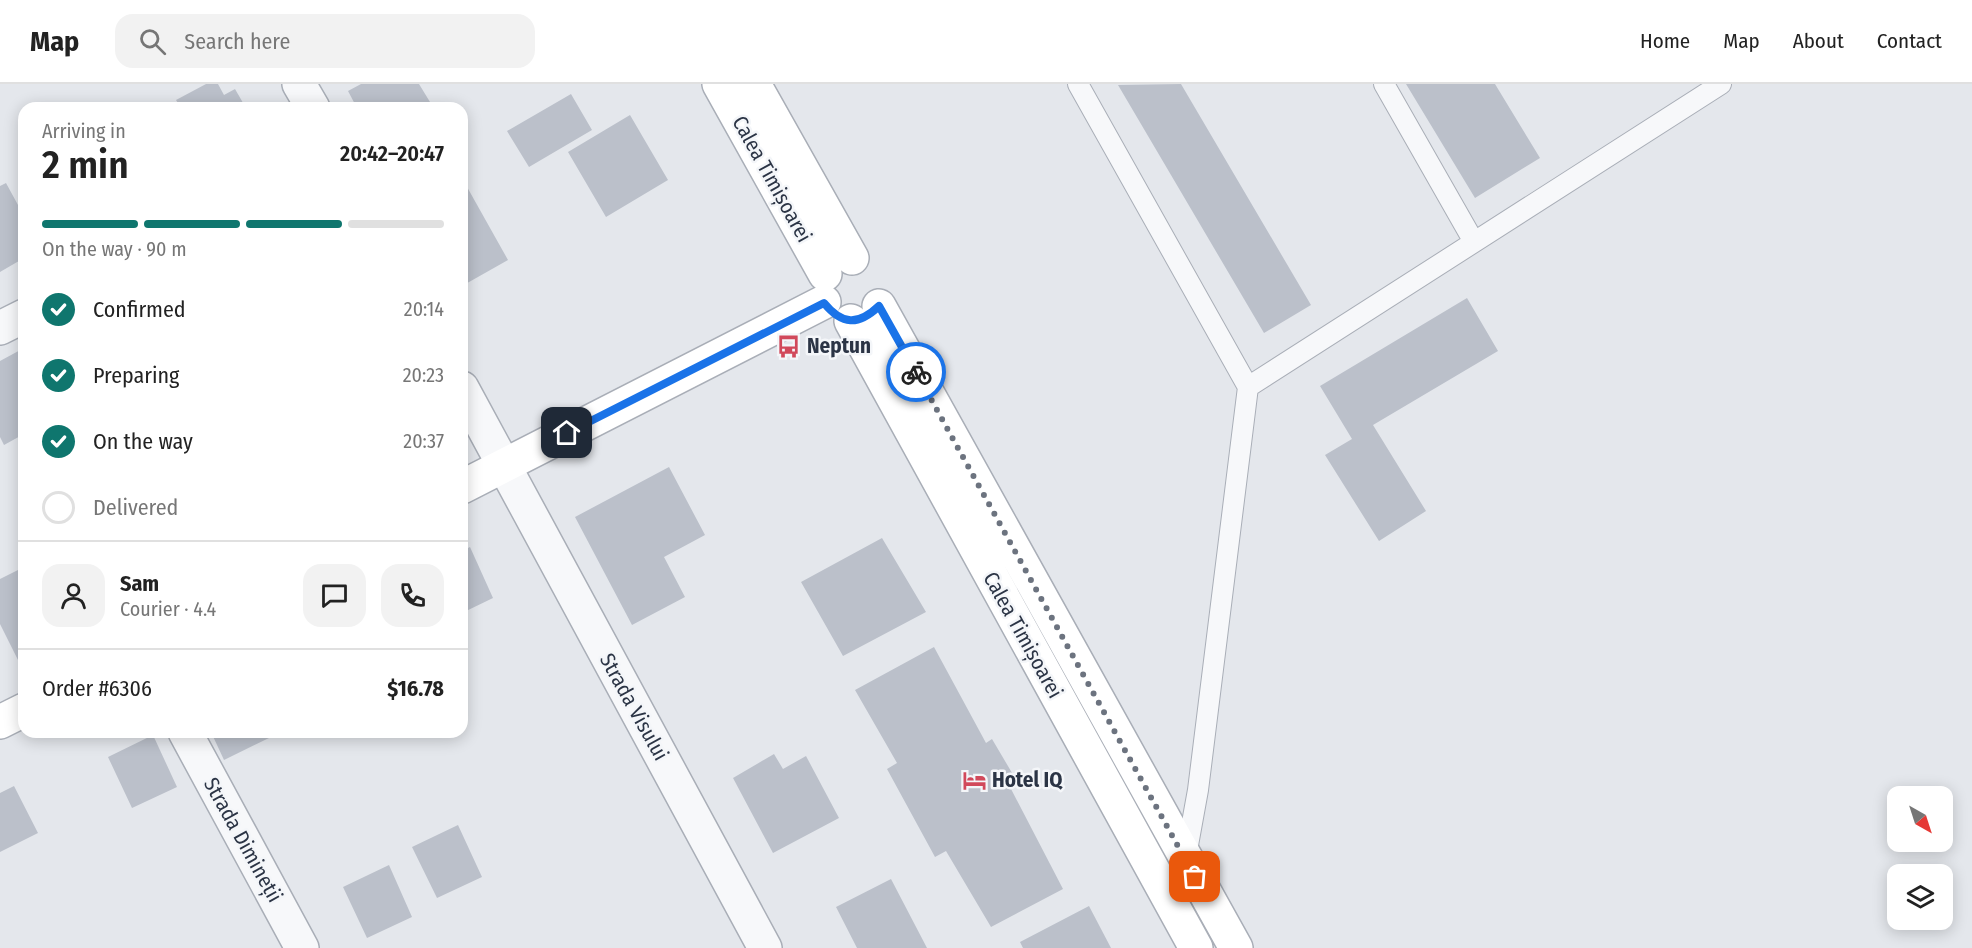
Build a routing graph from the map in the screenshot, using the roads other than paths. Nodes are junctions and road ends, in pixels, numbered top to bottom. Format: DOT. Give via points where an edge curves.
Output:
graph roads {
  1 [pos="299,84"];
  2 [pos="718,84"];
  3 [pos="754,84"];
  4 [pos="1078,84"];
  5 [pos="1384,84"];
  6 [pos="1721,84"];
  7 [pos="310,102"];
  8 [pos="1474,242"];
  9 [pos="834,278"];
  10 [pos="865,314"];
  11 [pos="18,319"];
  12 [pos="0,328"];
  13 [pos="1248,387"];
  14 [pos="468,399"];
  15 [pos="503,466"];
  16 [pos="468,484"];
  17 [pos="18,713"];
  18 [pos="0,722"];
  19 [pos="188,738"];
  20 [pos="1185,859"];
  21 [pos="302,948"];
  22 [pos="765,948"];
  23 [pos="1196,948"];
  24 [pos="1236,948"];
  1 -- 7 [label="street"];
  2 -- 9 [label="main road, Calea Timișoarei"];
  3 -- 9 [label="main road, Calea Timișoarei"];
  4 -- 13 [label="lane"];
  5 -- 8 [label="lane"];
  6 -- 8 [label="lane"];
  8 -- 13 [label="lane"];
  9 -- 10 [label="main road" via="834,315"];
  9 -- 10 [label="main road" via="868,262 880,274 884,290"];
  9 -- 15 [label="main road"];
  10 -- 20 [label="main road, Calea Timișoarei"];
  10 -- 23 [label="main road, Calea Timișoarei"];
  11 -- 12 [label="street"];
  13 -- 20 [label="lane" via="1198,789"];
  14 -- 15 [label="street, Strada Visului"];
  15 -- 16 [label="main road"];
  15 -- 22 [label="street, Strada Visului"];
  17 -- 18 [label="main road"];
  19 -- 21 [label="street, Strada Dimineții"];
  20 -- 24 [label="main road, Calea Timișoarei"];
}
